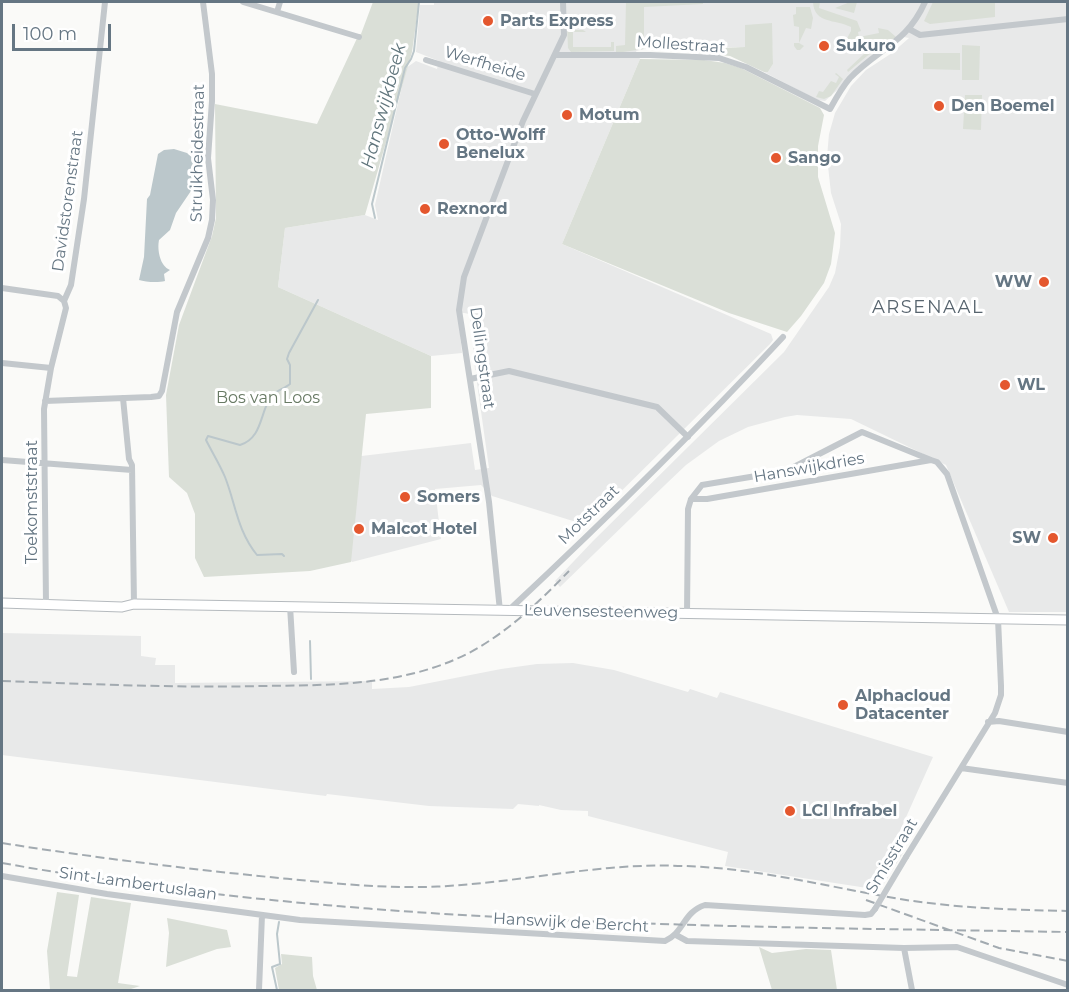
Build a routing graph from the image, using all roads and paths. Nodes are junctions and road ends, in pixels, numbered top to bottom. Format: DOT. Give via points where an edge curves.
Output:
graph roads {
  1 [pos="105,2"];
  2 [pos="203,2"];
  3 [pos="243,2"];
  4 [pos="280,2"];
  5 [pos="563,2"];
  6 [pos="925,2"];
  7 [pos="277,12"];
  8 [pos="1068,19"];
  9 [pos="909,29"];
  10 [pos="359,37"];
  11 [pos="556,55"];
  12 [pos="426,60"];
  13 [pos="535,94"];
  14 [pos="2,288"];
  15 [pos="64,301"];
  16 [pos="783,337"];
  17 [pos="2,363"];
  18 [pos="51,368"];
  19 [pos="470,379"];
  20 [pos="123,398"];
  21 [pos="45,401"];
  22 [pos="688,437"];
  23 [pos="2,460"];
  24 [pos="931,460"];
  25 [pos="45,463"];
  26 [pos="132,470"];
  27 [pos="691,499"];
  28 [pos="2,597"];
  29 [pos="46,601"];
  30 [pos="2,603"];
  31 [pos="134,604"];
  32 [pos="290,606"];
  33 [pos="504,611"];
  34 [pos="687,614"];
  35 [pos="998,619"];
  36 [pos="1068,620"];
  37 [pos="294,672"];
  38 [pos="988,722"];
  39 [pos="1068,732"];
  40 [pos="961,768"];
  41 [pos="1068,783"];
  42 [pos="2,876"];
  43 [pos="262,915"];
  44 [pos="271,916"];
  45 [pos="676,935"];
  46 [pos="904,948"];
  47 [pos="1068,985"];
  48 [pos="259,990"];
  49 [pos="912,990"];
  1 -- 15 [label="street, Davidstorenstraat" via="84,199 71,285"];
  2 -- 20 [label="street, Struikheidestraat" via="212,74 208,158 212,220 177,312 162,391 159,396"];
  3 -- 7 [label="street"];
  4 -- 7 [label="street"];
  5 -- 11 [label="street, Dellingstraat" via="564,35"];
  6 -- 9 [label="street"];
  7 -- 10 [label="street"];
  8 -- 9 [label="street" via="920,35"];
  9 -- 11 [label="street, Mollestraat" via="850,78 830,109 746,67 719,58"];
  11 -- 13 [label="street, Dellingstraat"];
  12 -- 13 [label="street, Werfheide"];
  13 -- 19 [label="street, Dellingstraat" via="464,277 459,310"];
  14 -- 15 [label="street" via="58,296"];
  15 -- 18 [label="street, Davidstorenstraat" via="66,308"];
  16 -- 22 [label="street, Motstraat"];
  17 -- 18 [label="street"];
  18 -- 21 [label="street, Davidstorenstraat"];
  19 -- 22 [label="street" via="509,372 657,407"];
  19 -- 33 [label="street, Dellingstraat"];
  20 -- 21 [label="street"];
  20 -- 26 [label="street"];
  21 -- 25 [label="street, Toekomststraat"];
  22 -- 33 [label="street, Motstraat" via="611,514"];
  23 -- 25 [label="street"];
  24 -- 27 [label="street, Hanswijkdries"];
  24 -- 27 [label="street, Hanswijkdries" via="862,432 786,471 702,485"];
  24 -- 35 [label="street, Hanswijkdries" via="947,474"];
  25 -- 26 [label="street"];
  25 -- 29 [label="street, Toekomststraat"];
  26 -- 31 [label="street"];
  27 -- 34 [label="street"];
  28 -- 29 [label="main road, Leuvensesteenweg"];
  29 -- 30 [label="main road, Leuvensesteenweg"];
  29 -- 31 [label="main road, Leuvensesteenweg"];
  31 -- 32 [label="main road, Leuvensesteenweg"];
  32 -- 33 [label="main road, Leuvensesteenweg"];
  32 -- 37 [label="street"];
  33 -- 34 [label="main road, Leuvensesteenweg"];
  34 -- 35 [label="main road, Leuvensesteenweg"];
  35 -- 36 [label="main road, Leuvensesteenweg"];
  35 -- 38 [label="street, Smisstraat" via="1001,696"];
  38 -- 39 [label="street"];
  38 -- 40 [label="street, Smisstraat"];
  40 -- 41 [label="street"];
  40 -- 45 [label="street, Smisstraat, bridge" via="871,914 705,905 692,911"];
  42 -- 43 [label="street, Sint-Lambertuslaan"];
  43 -- 44 [label="street, Sint-Lambertuslaan"];
  43 -- 48 [label="street"];
  44 -- 45 [label="street, Hanswijk de Bercht" via="592,938 665,941"];
  45 -- 46 [label="street, Hanswijk de Bercht" via="687,940"];
  46 -- 47 [label="street, Hanswijk de Bercht" via="957,947"];
  46 -- 49 [label="street"];
}
